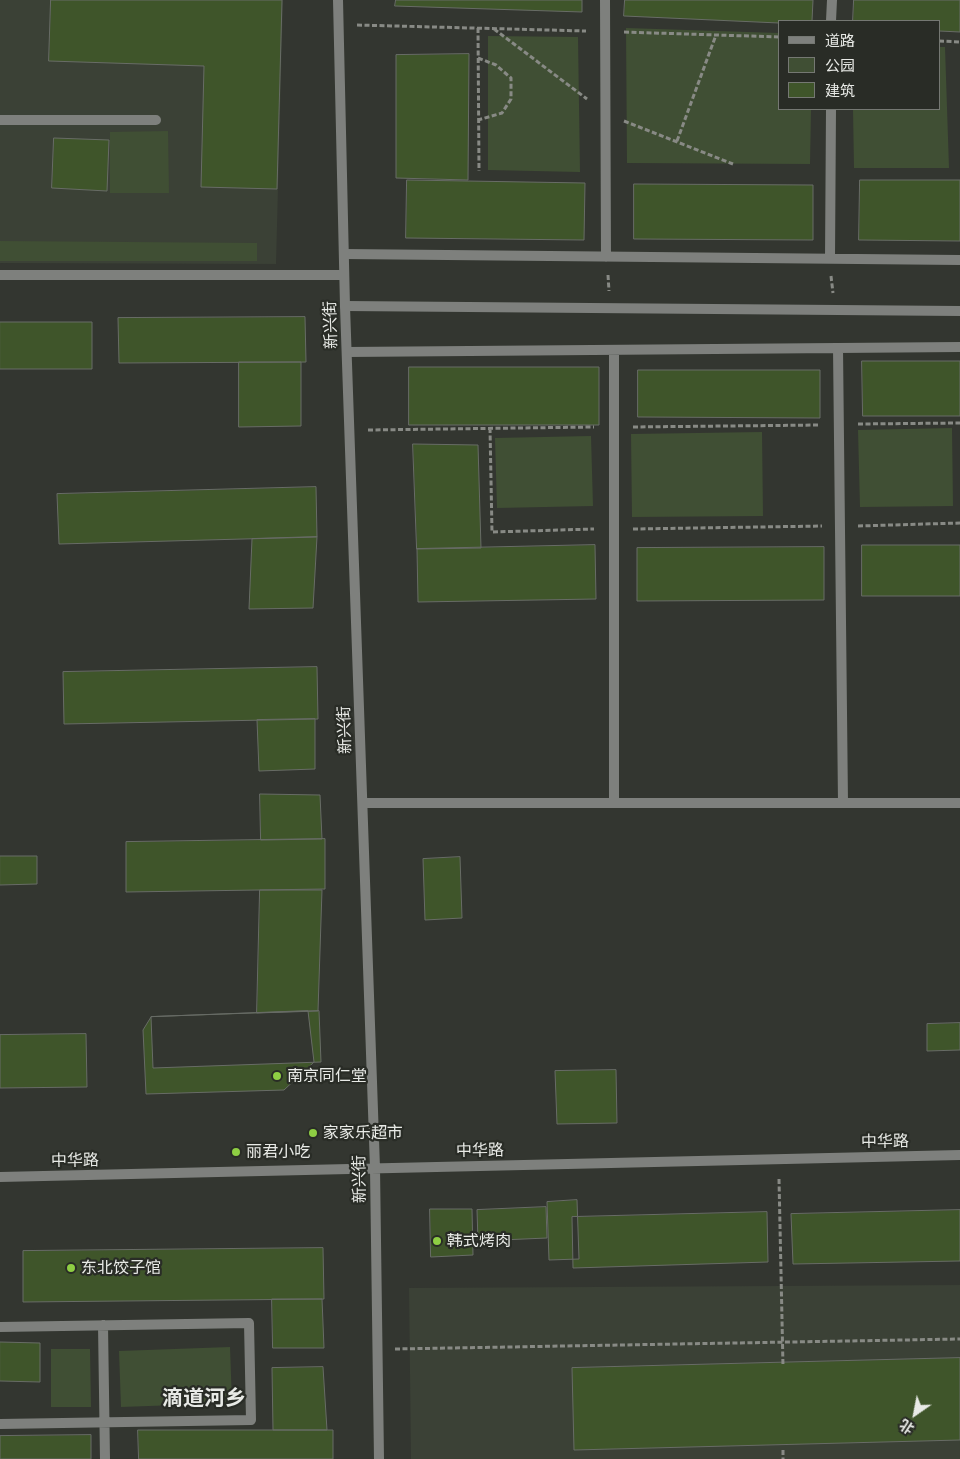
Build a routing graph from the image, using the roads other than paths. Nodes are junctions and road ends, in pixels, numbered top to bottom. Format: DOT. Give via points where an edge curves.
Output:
graph roads {
  1 [pos="338,0"];
  2 [pos="605,0"];
  3 [pos="832,0"];
  4 [pos="831,20"];
  5 [pos="831,110"];
  6 [pos="0,120"];
  7 [pos="156,120"];
  8 [pos="344,254"];
  9 [pos="606,256"];
  10 [pos="830,258"];
  11 [pos="960,260"];
  12 [pos="0,275"];
  13 [pos="344,275"];
  14 [pos="345,306"];
  15 [pos="960,311"];
  16 [pos="960,347"];
  17 [pos="838,348"];
  18 [pos="614,350"];
  19 [pos="347,352"];
  20 [pos="960,802"];
  21 [pos="614,803"];
  22 [pos="843,803"];
  23 [pos="362,804"];
  24 [pos="960,1155"];
  25 [pos="375,1168"];
  26 [pos="0,1177"];
  27 [pos="103,1325"];
  28 [pos="0,1327"];
  29 [pos="104,1422"];
  30 [pos="0,1424"];
  31 [pos="105,1459"];
  32 [pos="379,1459"];
  1 -- 8 [label="street, 新兴街"];
  2 -- 9 [label="street"];
  3 -- 4 [label="street"];
  5 -- 10 [label="street"];
  6 -- 7 [label="street"];
  8 -- 9 [label="street"];
  8 -- 13 [label="street, 新兴街"];
  9 -- 10 [label="street"];
  10 -- 11 [label="street"];
  12 -- 13 [label="street"];
  13 -- 14 [label="street, 新兴街"];
  14 -- 15 [label="street"];
  14 -- 19 [label="street, 新兴街"];
  16 -- 17 [label="street"];
  17 -- 18 [label="street"];
  17 -- 22 [label="street"];
  18 -- 19 [label="street"];
  18 -- 21 [label="street"];
  19 -- 23 [label="street, 新兴街"];
  20 -- 22 [label="street"];
  21 -- 22 [label="street"];
  21 -- 23 [label="street"];
  23 -- 25 [label="street, 新兴街"];
  24 -- 25 [label="street, 中华路"];
  25 -- 26 [label="street, 中华路"];
  25 -- 32 [label="street, 新兴街"];
  27 -- 28 [label="street"];
  27 -- 29 [label="street"];
  27 -- 29 [label="street" via="249,1323 251,1420"];
  29 -- 30 [label="street"];
  29 -- 31 [label="street"];
}
